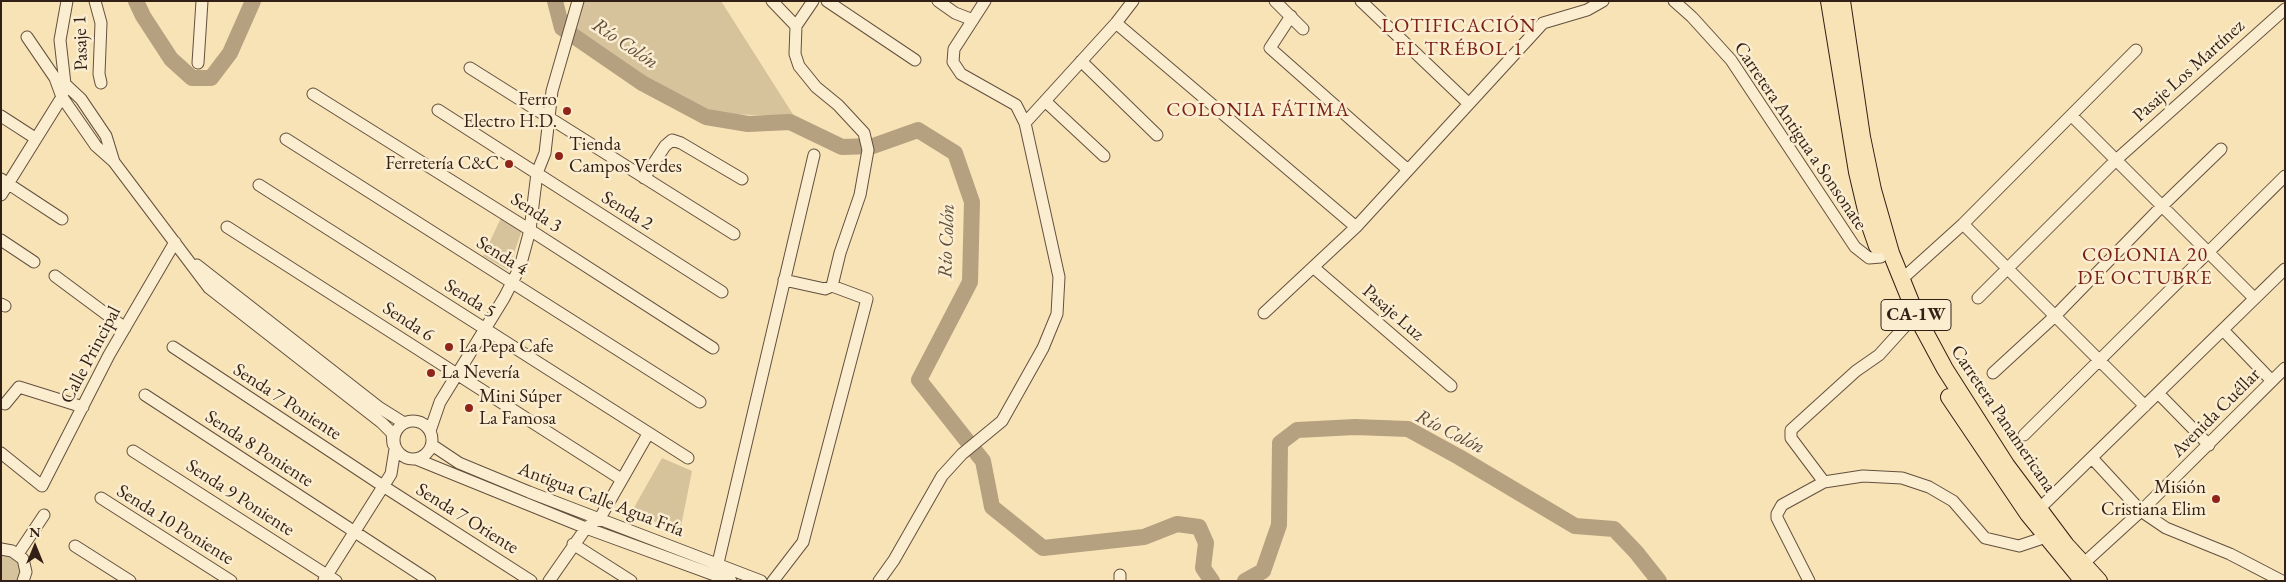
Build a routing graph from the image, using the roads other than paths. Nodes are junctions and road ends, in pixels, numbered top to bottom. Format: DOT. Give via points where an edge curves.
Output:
graph roads {
  1 [pos="67,1"];
  2 [pos="95,1"];
  3 [pos="202,1"];
  4 [pos="772,1"];
  5 [pos="813,1"];
  6 [pos="827,1"];
  7 [pos="938,1"];
  8 [pos="985,1"];
  9 [pos="1133,1"];
  10 [pos="1275,1"];
  11 [pos="1361,1"];
  12 [pos="1603,1"];
  13 [pos="1674,1"];
  14 [pos="1829,1"];
  15 [pos="1842,1"];
  16 [pos="577,5"];
  17 [pos="2285,9"];
  18 [pos="1290,16"];
  19 [pos="973,20"];
  20 [pos="1116,23"];
  21 [pos="796,26"];
  22 [pos="1303,29"];
  23 [pos="27,37"];
  24 [pos="2136,50"];
  25 [pos="915,60"];
  26 [pos="198,62"];
  27 [pos="1081,62"];
  28 [pos="470,68"];
  29 [pos="101,83"];
  30 [pos="65,84"];
  31 [pos="314,94"];
  32 [pos="62,97"];
  33 [pos="1045,101"];
  34 [pos="1468,103"];
  35 [pos="438,110"];
  36 [pos="1,116"];
  37 [pos="2072,116"];
  38 [pos="549,117"];
  39 [pos="1025,123"];
  40 [pos="1157,134"];
  41 [pos="35,138"];
  42 [pos="286,139"];
  43 [pos="2221,149"];
  44 [pos="814,155"];
  45 [pos="1104,156"];
  46 [pos="2116,160"];
  47 [pos="114,162"];
  48 [pos="1408,170"];
  49 [pos="537,173"];
  50 [pos="2285,176"];
  51 [pos="644,178"];
  52 [pos="742,179"];
  53 [pos="5,182"];
  54 [pos="259,185"];
  55 [pos="1,195"];
  56 [pos="2161,207"];
  57 [pos="62,219"];
  58 [pos="1963,224"];
  59 [pos="1356,226"];
  60 [pos="227,227"];
  61 [pos="530,230"];
  62 [pos="734,234"];
  63 [pos="1,240"];
  64 [pos="174,242"];
  65 [pos="2207,252"];
  66 [pos="1881,257"];
  67 [pos="189,259"];
  68 [pos="34,262"];
  69 [pos="1313,267"];
  70 [pos="2008,269"];
  71 [pos="2285,269"];
  72 [pos="55,276"];
  73 [pos="784,280"];
  74 [pos="1901,280"];
  75 [pos="512,283"];
  76 [pos="832,286"];
  77 [pos="722,292"];
  78 [pos="1978,298"];
  79 [pos="2254,298"];
  80 [pos="1264,313"];
  81 [pos="2055,316"];
  82 [pos="1908,323"];
  83 [pos="125,328"];
  84 [pos="484,329"];
  85 [pos="2223,330"];
  86 [pos="173,347"];
  87 [pos="713,348"];
  88 [pos="2099,362"];
  89 [pos="2285,368"];
  90 [pos="1993,373"];
  91 [pos="457,374"];
  92 [pos="2272,381"];
  93 [pos="1451,386"];
  94 [pos="2158,393"];
  95 [pos="144,395"];
  96 [pos="440,402"];
  97 [pos="700,402"];
  98 [pos="5,404"];
  99 [pos="2145,406"];
  100 [pos="82,408"];
  101 [pos="408,422"];
  102 [pos="430,431"];
  103 [pos="648,434"];
  104 [pos="2024,435"];
  105 [pos="432,445"];
  106 [pos="2209,445"];
  107 [pos="394,447"];
  108 [pos="133,451"];
  109 [pos="1,453"];
  110 [pos="688,458"];
  111 [pos="2092,458"];
  112 [pos="414,460"];
  113 [pos="391,474"];
  114 [pos="621,479"];
  115 [pos="1824,482"];
  116 [pos="383,486"];
  117 [pos="101,498"];
  118 [pos="2039,509"];
  119 [pos="2142,511"];
  120 [pos="44,515"];
  121 [pos="600,518"];
  122 [pos="586,528"];
  123 [pos="354,533"];
  124 [pos="2046,537"];
  125 [pos="574,544"];
  126 [pos="75,546"];
  127 [pos="1,550"];
  128 [pos="18,554"];
  129 [pos="718,563"];
  130 [pos="2084,564"];
  131 [pos="27,578"];
  132 [pos="329,579"];
  133 [pos="130,581"];
  134 [pos="231,581"];
  135 [pos="430,581"];
  136 [pos="531,581"];
  137 [pos="549,581"];
  138 [pos="631,581"];
  139 [pos="731,581"];
  140 [pos="761,581"];
  141 [pos="773,581"];
  142 [pos="879,581"];
  143 [pos="1809,581"];
  144 [pos="2083,581"];
  145 [pos="2099,581"];
  146 [pos="2282,581"];
  1 -- 30 [label="street" via="60,40"];
  2 -- 29 [label="street, Pasaje 1" via="101,23"];
  3 -- 26 [label="street"];
  4 -- 21 [label="street"];
  5 -- 21 [label="street"];
  6 -- 25 [label="street"];
  7 -- 19 [label="street"];
  8 -- 19 [label="street"];
  9 -- 20 [label="street"];
  10 -- 18 [label="street"];
  11 -- 34 [label="street"];
  12 -- 34 [label="street" via="1587,10 1543,23"];
  13 -- 66 [label="street, Carretera Antigua a Sonsonate" via="1731,60 1854,247 1869,258"];
  14 -- 66 [label="highway, Carretera Panamericana / CA-1W" via="1857,172"];
  15 -- 74 [label="highway, Carretera Panamericana / CA-1W" via="1867,163 1881,222"];
  16 -- 38 [label="street" via="552,91"];
  17 -- 46 [label="street, Pasaje Los Martínez"];
  18 -- 22 [label="street"];
  18 -- 48 [label="street" via="1270,48"];
  19 -- 39 [label="street" via="954,49 953,62 961,74 1016,105"];
  20 -- 27 [label="street"];
  20 -- 59 [label="street"];
  21 -- 76 [label="street" via="795,54 799,66 864,134 868,150 860,195"];
  23 -- 32 [label="street" via="55,78"];
  24 -- 37 [label="street"];
  27 -- 33 [label="street"];
  27 -- 40 [label="street"];
  28 -- 38 [label="street"];
  30 -- 32 [label="street"];
  30 -- 47 [label="street" via="81,99 106,136"];
  31 -- 61 [label="street, Senda 3"];
  32 -- 41 [label="street"];
  32 -- 47 [label="street" via="96,146"];
  33 -- 39 [label="street"];
  33 -- 45 [label="street"];
  34 -- 48 [label="street"];
  35 -- 49 [label="street, Senda 2"];
  36 -- 41 [label="street"];
  37 -- 46 [label="street"];
  37 -- 58 [label="street"];
  38 -- 49 [label="street" via="545,153"];
  38 -- 51 [label="street"];
  39 -- 142 [label="street" via="1059,277 1057,314 1043,348 1002,421 962,454 942,476"];
  41 -- 53 [label="street"];
  42 -- 75 [label="street, Senda 4"];
  43 -- 56 [label="street"];
  44 -- 73 [label="street"];
  46 -- 56 [label="street"];
  46 -- 70 [label="street, Pasaje Los Martínez"];
  47 -- 64 [label="street"];
  48 -- 59 [label="street"];
  49 -- 61 [label="street"];
  49 -- 77 [label="street, Senda 2"];
  50 -- 65 [label="street"];
  51 -- 52 [label="street" via="672,140"];
  51 -- 62 [label="street"];
  53 -- 55 [label="street"];
  53 -- 57 [label="street"];
  54 -- 84 [label="street, Senda 5"];
  56 -- 65 [label="street"];
  56 -- 81 [label="street"];
  58 -- 70 [label="street"];
  58 -- 74 [label="street"];
  59 -- 69 [label="street"];
  60 -- 91 [label="street, Senda 6"];
  61 -- 75 [label="street"];
  61 -- 87 [label="street, Senda 3"];
  63 -- 68 [label="street"];
  64 -- 67 [label="street"];
  64 -- 83 [label="street, Calle Principal"];
  65 -- 79 [label="street"];
  65 -- 88 [label="street"];
  66 -- 82 [label="highway, Carretera Panamericana / CA-1W"];
  67 -- 101 [label="street" via="380,408"];
  67 -- 107 [label="street" via="209,288 382,423 392,434"];
  69 -- 80 [label="street"];
  69 -- 93 [label="street, Pasaje Luz"];
  70 -- 78 [label="street, Pasaje Los Martínez"];
  70 -- 81 [label="street"];
  71 -- 79 [label="street"];
  72 -- 83 [label="street"];
  73 -- 76 [label="street" via="825,289"];
  73 -- 129 [label="street"];
  74 -- 118 [label="highway, Carretera Panamericana / CA-1W" via="1945,370"];
  75 -- 84 [label="street"];
  75 -- 97 [label="street, Senda 4"];
  76 -- 141 [label="street" via="867,300 803,542"];
  79 -- 85 [label="street"];
  81 -- 88 [label="street"];
  81 -- 90 [label="street"];
  82 -- 115 [label="street" via="1879,355 1856,371 1791,430 1791,438"];
  82 -- 124 [label="highway, Carretera Panamericana / CA-1W" via="1967,427"];
  83 -- 100 [label="street, Calle Principal"];
  84 -- 91 [label="street"];
  84 -- 103 [label="street, Senda 5"];
  85 -- 92 [label="street"];
  85 -- 94 [label="street"];
  86 -- 116 [label="street, Senda 7 Poniente"];
  88 -- 99 [label="street"];
  88 -- 104 [label="street"];
  89 -- 92 [label="street, Avenida Cuéllar"];
  91 -- 96 [label="street"];
  91 -- 114 [label="street, Senda 6"];
  92 -- 106 [label="street, Avenida Cuéllar"];
  94 -- 99 [label="street"];
  94 -- 106 [label="street"];
  95 -- 123 [label="street, Senda 8 Poniente"];
  96 -- 101 [label="street" via="428,413"];
  96 -- 102 [label="street"];
  98 -- 100 [label="street" via="19,387"];
  99 -- 111 [label="street"];
  100 -- 109 [label="street, Calle Principal" via="42,486"];
  101 -- 102 [label="street" via="419,422"];
  101 -- 107 [label="street" via="394,434"];
  102 -- 105 [label="street"];
  103 -- 110 [label="street, Senda 5"];
  103 -- 114 [label="street"];
  105 -- 112 [label="street" via="426,454"];
  105 -- 121 [label="street, Antigua Calle Agua Fría" via="459,463"];
  106 -- 119 [label="street, Avenida Cuéllar"];
  107 -- 112 [label="street" via="402,457"];
  107 -- 113 [label="street"];
  108 -- 132 [label="street, Senda 9 Poniente"];
  111 -- 118 [label="street"];
  111 -- 119 [label="street"];
  112 -- 113 [label="street"];
  112 -- 122 [label="street, Antigua Calle Agua Fría"];
  113 -- 116 [label="street"];
  114 -- 121 [label="street"];
  115 -- 124 [label="street" via="1863,476 1902,478 1953,500 1985,538 2019,546"];
  115 -- 143 [label="street" via="1782,505 1777,514"];
  116 -- 123 [label="street"];
  116 -- 136 [label="street, Senda 7 Oriente"];
  117 -- 134 [label="street, Senda 10 Poniente"];
  118 -- 130 [label="highway, Carretera Panamericana / CA-1W"];
  119 -- 130 [label="street, Avenida Cuéllar"];
  119 -- 146 [label="street" via="2166,528 2230,554"];
  120 -- 128 [label="street"];
  121 -- 122 [label="street"];
  121 -- 129 [label="street, Antigua Calle Agua Fría"];
  122 -- 125 [label="street"];
  122 -- 139 [label="street, Antigua Calle Agua Fría"];
  123 -- 132 [label="street"];
  123 -- 135 [label="street, Senda 8 Poniente"];
  124 -- 144 [label="highway, Carretera Panamericana / CA-1W"];
  125 -- 137 [label="street"];
  125 -- 138 [label="street"];
  126 -- 133 [label="street"];
  127 -- 128 [label="street"];
  128 -- 131 [label="street" via="26,565"];
  129 -- 140 [label="street, Antigua Calle Agua Fría"];
  130 -- 145 [label="highway, Carretera Panamericana / CA-1W"];
}
